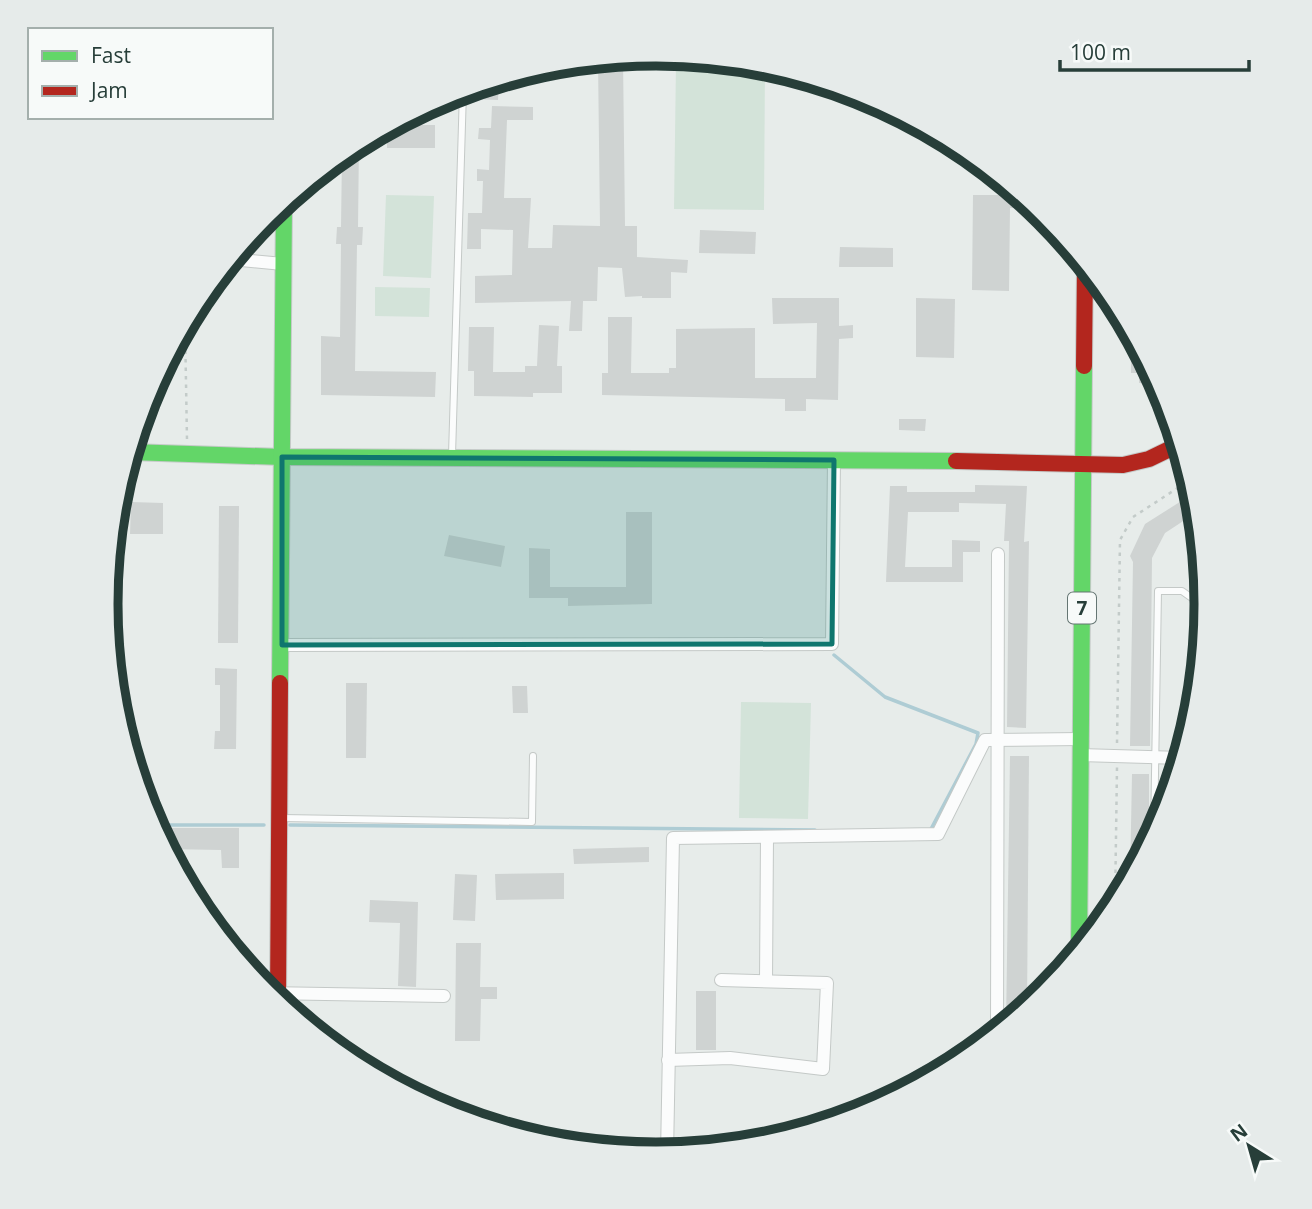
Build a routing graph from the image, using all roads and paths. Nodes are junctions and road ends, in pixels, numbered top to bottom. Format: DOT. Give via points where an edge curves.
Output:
graph roads {
  1 [pos="463,102"];
  2 [pos="284,217"];
  3 [pos="243,260"];
  4 [pos="283,264"];
  5 [pos="1084,278"];
  6 [pos="185,344"];
  7 [pos="1170,448"];
  8 [pos="140,452"];
  9 [pos="188,454"];
  10 [pos="452,455"];
  11 [pos="282,457"];
  12 [pos="834,460"];
  13 [pos="1083,465"];
  14 [pos="1181,486"];
  15 [pos="998,554"];
  16 [pos="1194,599"];
  17 [pos="123,643"];
  18 [pos="282,645"];
  19 [pos="122,669"];
  20 [pos="997,740"];
  21 [pos="1080,747"];
  22 [pos="533,756"];
  23 [pos="1117,756"];
  24 [pos="1154,757"];
  25 [pos="1171,758"];
  26 [pos="1154,807"];
  27 [pos="279,818"];
  28 [pos="767,837"];
  29 [pos="1115,884"];
  30 [pos="1079,937"];
  31 [pos="721,980"];
  32 [pos="766,981"];
  33 [pos="274,983"];
  34 [pos="287,996"];
  35 [pos="444,996"];
  36 [pos="998,1020"];
  37 [pos="668,1060"];
  38 [pos="667,1142"];
  1 -- 10 [label="lane"];
  2 -- 4 [label="main road"];
  3 -- 4 [label="street"];
  4 -- 11 [label="main road"];
  5 -- 13 [label="main road, 7"];
  6 -- 9 [label="path"];
  7 -- 13 [label="main road" via="1137,462"];
  8 -- 9 [label="main road"];
  9 -- 11 [label="main road"];
  10 -- 11 [label="main road"];
  10 -- 12 [label="main road"];
  11 -- 18 [label="main road"];
  12 -- 13 [label="main road"];
  12 -- 18 [label="street" via="832,644"];
  13 -- 21 [label="main road, 7"];
  14 -- 23 [label="path" via="1139,511 1120,540"];
  15 -- 20 [label="street"];
  16 -- 24 [label="lane" via="1182,591 1158,591"];
  17 -- 19 [label="path"];
  18 -- 27 [label="main road"];
  20 -- 21 [label="street"];
  20 -- 28 [label="street" via="985,740 938,834"];
  20 -- 36 [label="street"];
  21 -- 23 [label="street"];
  21 -- 30 [label="main road, 7"];
  22 -- 27 [label="lane" via="532,821"];
  23 -- 24 [label="street"];
  23 -- 29 [label="path"];
  24 -- 25 [label="street"];
  24 -- 26 [label="lane"];
  27 -- 33 [label="main road"];
  28 -- 32 [label="street"];
  28 -- 37 [label="street" via="673,838"];
  31 -- 32 [label="street"];
  32 -- 37 [label="street" via="827,983 823,1069 730,1058"];
  34 -- 35 [label="street"];
  37 -- 38 [label="street"];
}
